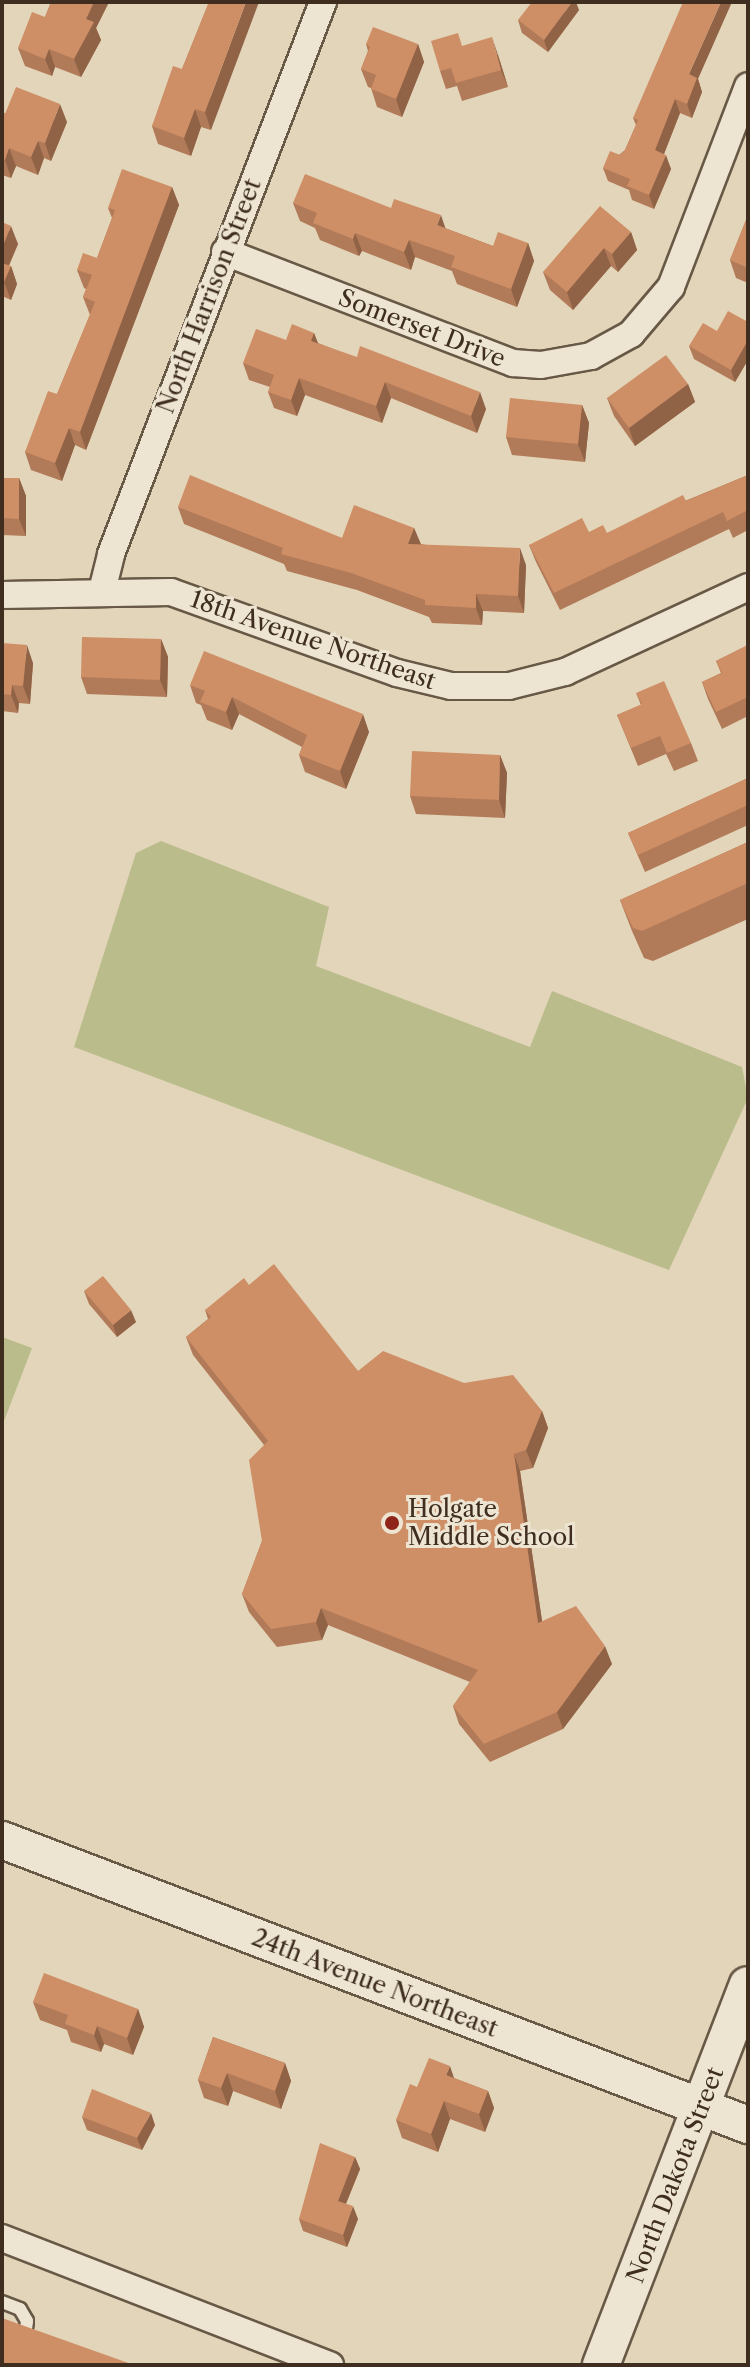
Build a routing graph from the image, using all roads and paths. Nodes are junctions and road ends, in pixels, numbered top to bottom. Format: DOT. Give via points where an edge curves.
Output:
graph roads {
  1 [pos="323,2"];
  2 [pos="748,86"];
  3 [pos="225,252"];
  4 [pos="748,587"];
  5 [pos="102,591"];
  6 [pos="2,595"];
  7 [pos="2,1840"];
  8 [pos="748,1985"];
  9 [pos="701,2108"];
  10 [pos="748,2125"];
  11 [pos="2,2238"];
  12 [pos="2,2302"];
  13 [pos="25,2337"];
  14 [pos="330,2365"];
  15 [pos="601,2365"];
  1 -- 3 [label="street, North Harrison Street"];
  2 -- 3 [label="street, Somerset Drive" via="671,287 631,334 591,356 541,365 513,363"];
  3 -- 5 [label="street, North Harrison Street" via="111,554"];
  4 -- 5 [label="street, 18th Avenue Northeast" via="565,672 509,686 426,681 171,592"];
  5 -- 6 [label="street, 18th Avenue Northeast"];
  7 -- 9 [label="main road, 24th Avenue Northeast"];
  8 -- 9 [label="main road, North Dakota Street"];
  9 -- 10 [label="main road, 24th Avenue Northeast"];
  9 -- 15 [label="main road, North Dakota Street"];
  11 -- 14 [label="street"];
  12 -- 13 [label="lane" via="20,2309 27,2321"];
}
